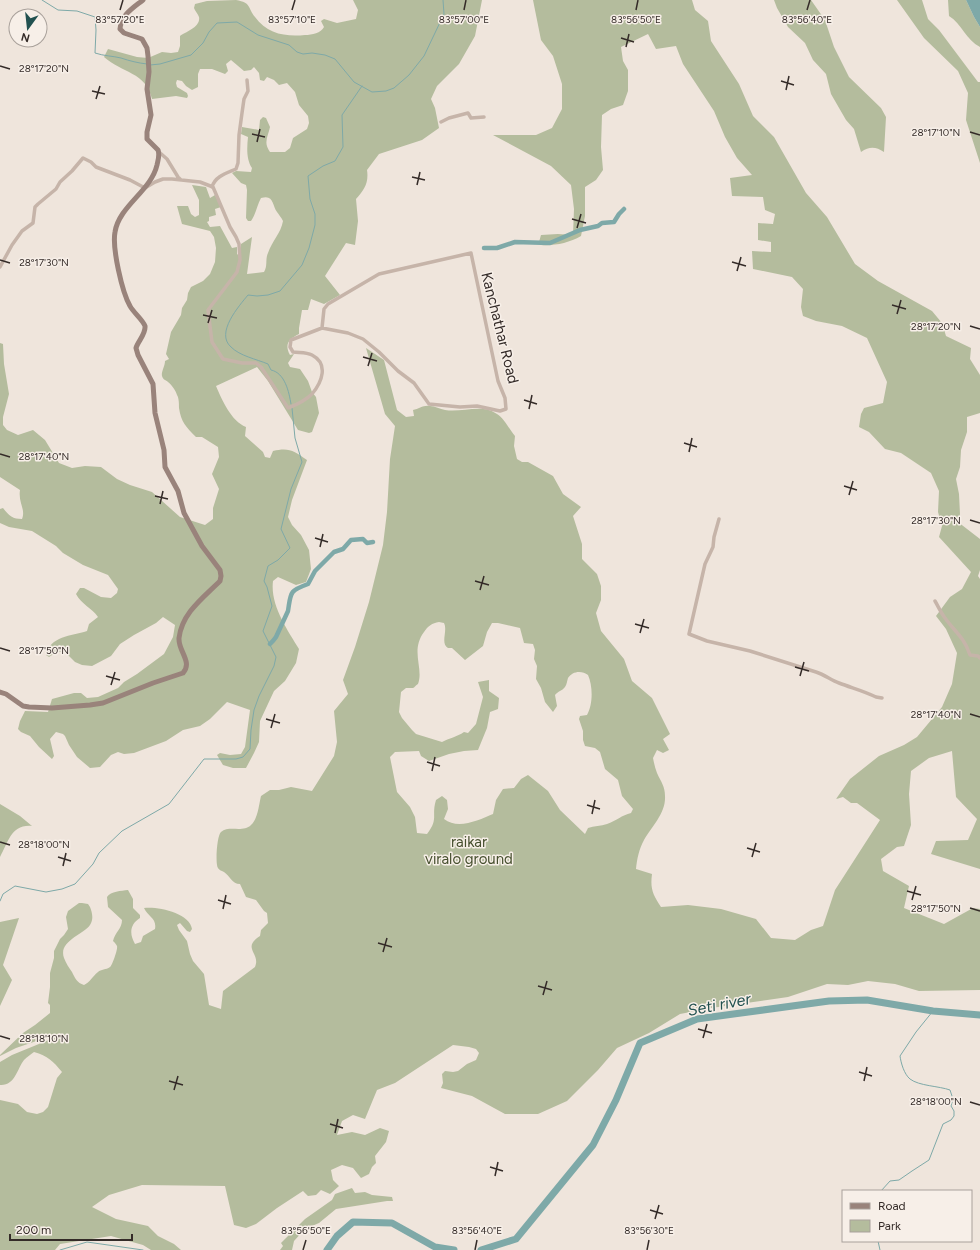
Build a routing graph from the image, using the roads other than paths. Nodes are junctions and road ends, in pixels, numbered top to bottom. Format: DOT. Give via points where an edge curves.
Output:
graph roads {
  1 [pos="143,0"];
  2 [pos="247,80"];
  3 [pos="484,116"];
  4 [pos="442,122"];
  5 [pos="159,152"];
  6 [pos="182,181"];
  7 [pos="212,187"];
  8 [pos="145,188"];
  9 [pos="0,267"];
  10 [pos="322,328"];
  11 [pos="719,519"];
  12 [pos="935,601"];
  13 [pos="980,658"];
  14 [pos="0,692"];
  15 [pos="882,698"];
  1 -- 5 [label="main road" via="122,19 120,29 142,39 147,48 149,72 146,89 151,115 147,139"];
  2 -- 7 [label="street" via="248,91 244,99 238,163 236,169 219,177"];
  3 -- 4 [label="street" via="471,118 468,113 460,114"];
  5 -- 6 [label="street"];
  5 -- 8 [label="main road" via="156,170"];
  6 -- 7 [label="street" via="200,182"];
  6 -- 8 [label="street" via="163,179"];
  7 -- 10 [label="street" via="218,195 240,252 237,272 208,310 212,342 223,359 256,363 262,367 288,408 311,395 321,380 323,367 313,355 293,352 290,347 291,340"];
  8 -- 9 [label="street" via="100,169 83,158 56,189 35,207 33,223 22,231"];
  8 -- 14 [label="main road" via="118,222 115,231 115,254 127,301 145,327 136,348 153,384 155,413 164,450 165,467 178,491 184,513 202,546 220,570 220,581 191,609 182,626 179,638 187,664 187,669 183,673 103,703 90,705 29,707"];
  10 -- 10 [label="street, Kanchathar Road" via="363,339 414,383 429,404 477,406 500,411 506,409 471,253 375,276 328,304 324,309"];
  11 -- 15 [label="street" via="713,547 705,564 689,634 816,672 841,684"];
  12 -- 13 [label="street" via="967,645 970,655"];
}
